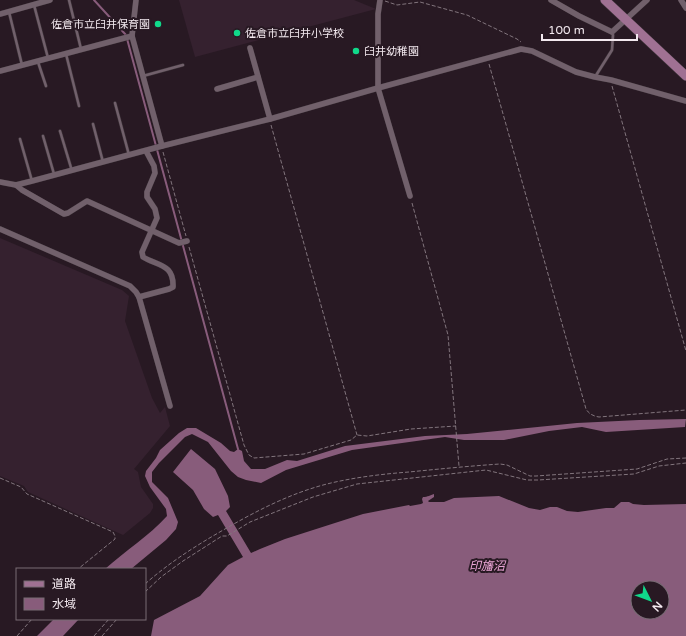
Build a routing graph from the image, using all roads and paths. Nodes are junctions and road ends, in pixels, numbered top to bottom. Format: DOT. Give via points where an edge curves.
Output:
graph roads {
  1 [pos="50,0"];
  2 [pos="69,0"];
  3 [pos="136,0"];
  4 [pos="381,0"];
  5 [pos="551,0"];
  6 [pos="606,0"];
  7 [pos="647,0"];
  8 [pos="681,0"];
  9 [pos="34,4"];
  10 [pos="686,8"];
  11 [pos="9,12"];
  12 [pos="0,14"];
  13 [pos="626,19"];
  14 [pos="612,32"];
  15 [pos="128,37"];
  16 [pos="523,44"];
  17 [pos="250,48"];
  18 [pos="81,49"];
  19 [pos="66,53"];
  20 [pos="48,58"];
  21 [pos="488,58"];
  22 [pos="38,61"];
  23 [pos="22,65"];
  24 [pos="183,65"];
  25 [pos="0,71"];
  26 [pos="143,76"];
  27 [pos="686,76"];
  28 [pos="258,77"];
  29 [pos="595,77"];
  30 [pos="611,80"];
  31 [pos="46,86"];
  32 [pos="378,88"];
  33 [pos="217,89"];
  34 [pos="686,101"];
  35 [pos="115,103"];
  36 [pos="79,106"];
  37 [pos="270,119"];
  38 [pos="93,124"];
  39 [pos="60,131"];
  40 [pos="43,136"];
  41 [pos="20,139"];
  42 [pos="158,147"];
  43 [pos="146,151"];
  44 [pos="129,156"];
  45 [pos="103,163"];
  46 [pos="72,171"];
  47 [pos="54,176"];
  48 [pos="32,181"];
  49 [pos="0,182"];
  50 [pos="16,186"];
  51 [pos="410,196"];
  52 [pos="0,229"];
  53 [pos="152,231"];
  54 [pos="184,242"];
  55 [pos="139,296"];
  56 [pos="686,351"];
  57 [pos="170,406"];
  58 [pos="686,410"];
  59 [pos="456,426"];
  60 [pos="357,435"];
  61 [pos="686,458"];
  62 [pos="686,464"];
  63 [pos="459,467"];
  64 [pos="0,478"];
  65 [pos="79,568"];
  66 [pos="146,583"];
  67 [pos="146,591"];
  68 [pos="31,620"];
  69 [pos="108,620"];
  70 [pos="116,620"];
  71 [pos="17,636"];
  72 [pos="94,636"];
  73 [pos="102,636"];
  1 -- 9 [label="street"];
  2 -- 18 [label="lane"];
  3 -- 15 [label="street"];
  4 -- 16 [label="path" via="397,5 420,2 467,16"];
  4 -- 32 [label="street" via="378,14"];
  5 -- 14 [label="street"];
  6 -- 13 [label="main road"];
  7 -- 13 [label="street"];
  8 -- 10 [label="street"];
  9 -- 11 [label="street"];
  9 -- 20 [label="lane"];
  11 -- 12 [label="street"];
  11 -- 23 [label="lane"];
  13 -- 14 [label="street"];
  13 -- 27 [label="main road"];
  14 -- 29 [label="lane" via="612,50"];
  15 -- 18 [label="street"];
  15 -- 26 [label="street"];
  17 -- 28 [label="street"];
  18 -- 19 [label="street"];
  19 -- 20 [label="street"];
  19 -- 36 [label="lane"];
  20 -- 22 [label="street"];
  21 -- 29 [label="street" via="521,49 532,51 576,72"];
  21 -- 32 [label="street"];
  21 -- 58 [label="path" via="586,409 593,416 599,417"];
  22 -- 23 [label="street"];
  22 -- 31 [label="lane"];
  23 -- 25 [label="street"];
  24 -- 26 [label="lane"];
  26 -- 42 [label="street"];
  28 -- 33 [label="street"];
  28 -- 37 [label="street"];
  29 -- 30 [label="street"];
  30 -- 34 [label="street"];
  30 -- 56 [label="path"];
  32 -- 37 [label="street"];
  32 -- 51 [label="street"];
  35 -- 44 [label="lane"];
  37 -- 42 [label="street"];
  37 -- 60 [label="path"];
  38 -- 45 [label="lane"];
  39 -- 46 [label="lane"];
  40 -- 47 [label="lane"];
  41 -- 48 [label="lane"];
  42 -- 43 [label="street"];
  42 -- 54 [label="path"];
  43 -- 44 [label="street"];
  43 -- 53 [label="street" via="155,173 147,192 156,214"];
  44 -- 45 [label="street"];
  45 -- 46 [label="street"];
  46 -- 47 [label="street"];
  47 -- 48 [label="street"];
  48 -- 50 [label="street"];
  49 -- 50 [label="street"];
  50 -- 53 [label="street" via="64,214 87,201"];
  51 -- 59 [label="path" via="448,335"];
  52 -- 55 [label="street" via="130,286"];
  53 -- 54 [label="street"];
  53 -- 55 [label="street" via="142,252 143,257 165,266 173,287"];
  54 -- 60 [label="path" via="249,455 254,458 304,454 351,440"];
  55 -- 57 [label="street"];
  59 -- 60 [label="path"];
  59 -- 63 [label="path"];
  61 -- 63 [label="path" via="667,459 637,469 536,476 500,464"];
  62 -- 67 [label="path" via="659,466 634,474 538,480 527,480 486,470 357,484 313,497 222,536 183,561"];
  63 -- 66 [label="path" via="369,476 330,483 288,497 238,521 192,548"];
  64 -- 65 [label="path" via="20,487 27,494 113,532 115,539"];
  68 -- 71 [label="path"];
  69 -- 72 [label="path"];
  70 -- 73 [label="path"];
}
